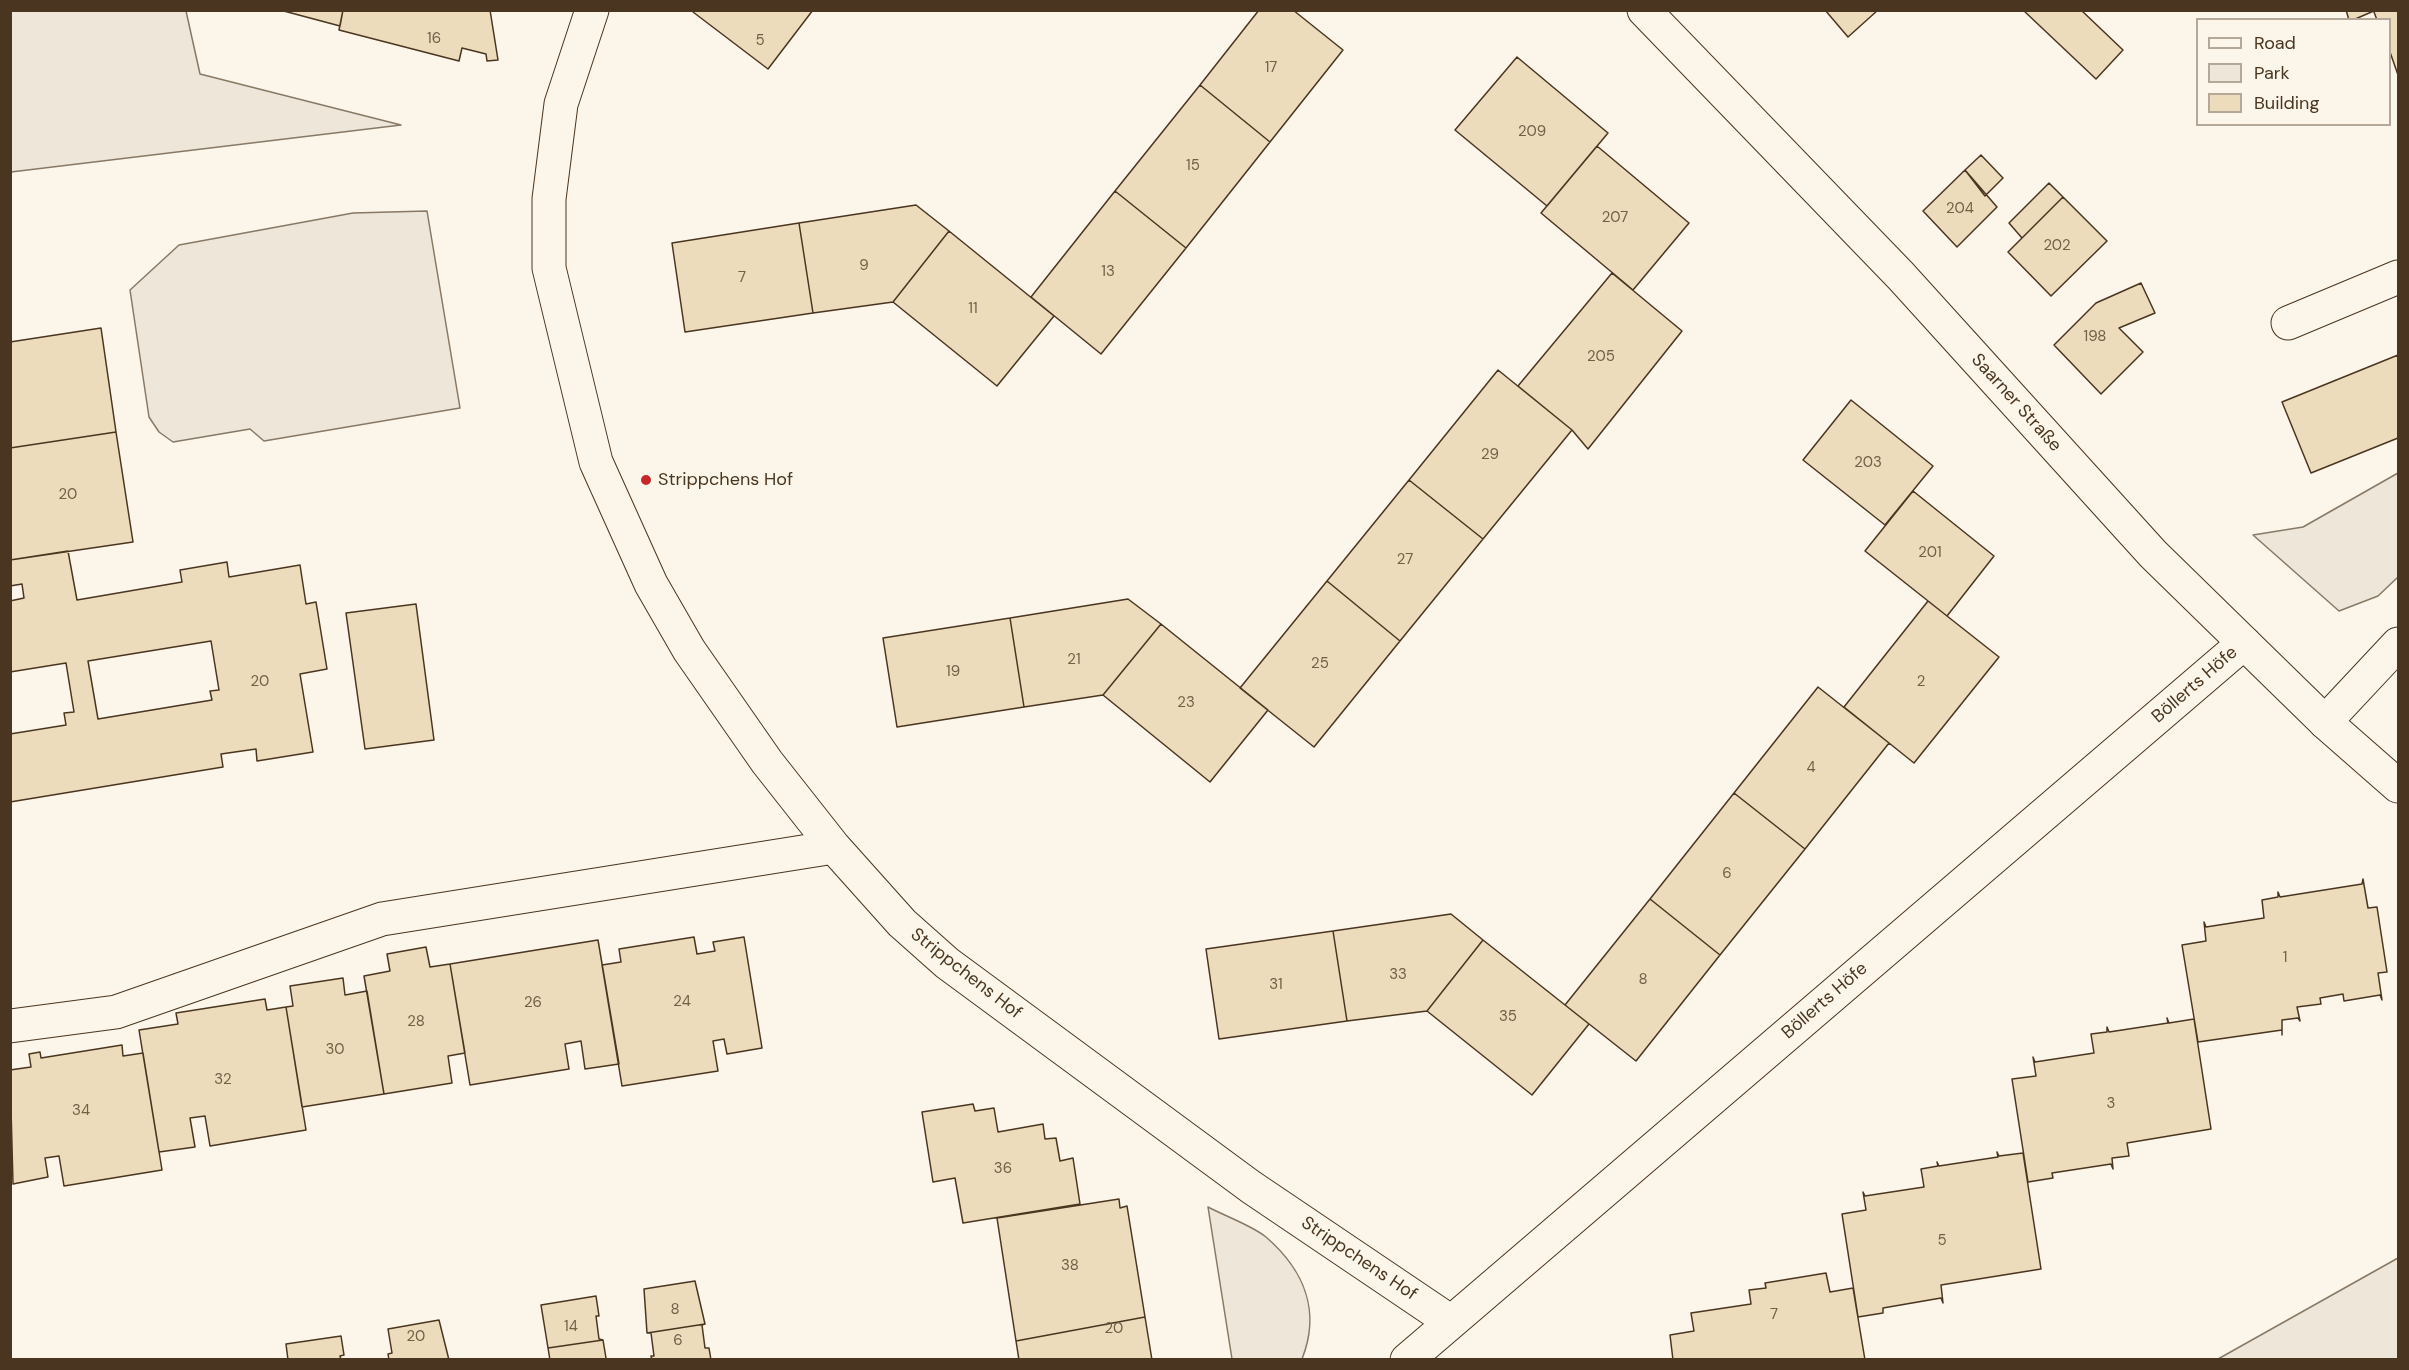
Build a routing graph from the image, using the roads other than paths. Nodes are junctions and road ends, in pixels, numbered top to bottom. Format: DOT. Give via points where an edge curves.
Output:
graph roads {
  1 [pos="592,10"];
  2 [pos="1644,10"];
  3 [pos="2398,277"];
  4 [pos="2288,323"];
  5 [pos="2244,643"];
  6 [pos="2398,644"];
  7 [pos="2325,722"];
  8 [pos="2398,786"];
  9 [pos="834,847"];
  10 [pos="10,1026"];
  11 [pos="1451,1322"];
  12 [pos="1407,1359"];
  1 -- 9 [label="street, Strippchens Hof" via="561,104 549,199 549,268 596,462 651,584 689,650 767,762"];
  2 -- 5 [label="street, Saarner Straße" via="1901,276 2153,554"];
  3 -- 4 [label="street"];
  5 -- 7 [label="street, Saarner Straße"];
  5 -- 11 [label="street, Böllerts Höfe"];
  6 -- 7 [label="street"];
  7 -- 8 [label="street, Saarner Straße"];
  9 -- 10 [label="street" via="382,919 116,1012"];
  9 -- 11 [label="street, Strippchens Hof" via="902,923 947,963 1251,1187"];
  11 -- 12 [label="street, Böllerts Höfe"];
}
